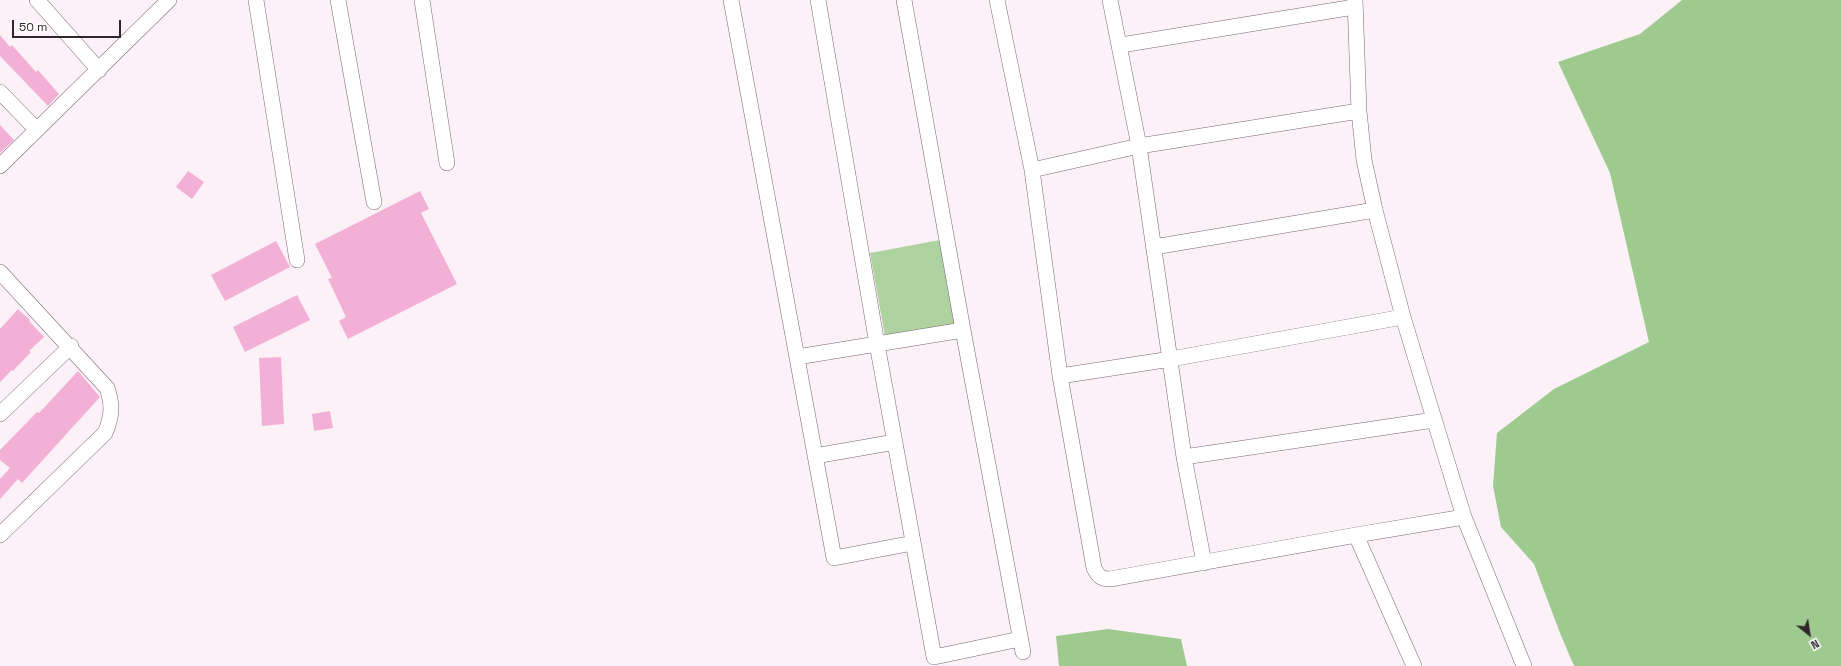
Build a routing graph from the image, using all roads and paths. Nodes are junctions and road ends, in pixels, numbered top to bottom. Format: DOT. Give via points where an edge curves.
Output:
graph roads {
  1 [pos="37,0"];
  2 [pos="256,0"];
  3 [pos="338,0"];
  4 [pos="422,0"];
  5 [pos="731,0"];
  6 [pos="818,0"];
  7 [pos="904,0"];
  8 [pos="997,0"];
  9 [pos="1110,0"];
  10 [pos="160,3"];
  11 [pos="1354,3"];
  12 [pos="1120,45"];
  13 [pos="99,70"];
  14 [pos="0,92"];
  15 [pos="1359,111"];
  16 [pos="37,130"];
  17 [pos="1139,146"];
  18 [pos="447,162"];
  19 [pos="0,166"];
  20 [pos="1032,170"];
  21 [pos="374,202"];
  22 [pos="1375,210"];
  23 [pos="1154,247"];
  24 [pos="297,260"];
  25 [pos="3,282"];
  26 [pos="1403,317"];
  27 [pos="963,330"];
  28 [pos="877,344"];
  29 [pos="71,346"];
  30 [pos="797,357"];
  31 [pos="1171,359"];
  32 [pos="1060,376"];
  33 [pos="0,414"];
  34 [pos="1434,420"];
  35 [pos="895,442"];
  36 [pos="815,456"];
  37 [pos="1184,457"];
  38 [pos="1464,517"];
  39 [pos="1356,535"];
  40 [pos="0,536"];
  41 [pos="913,543"];
  42 [pos="1204,563"];
  43 [pos="1414,666"];
  44 [pos="1524,666"];
  1 -- 13 [label="street"];
  2 -- 24 [label="street"];
  3 -- 21 [label="street"];
  4 -- 18 [label="street"];
  5 -- 30 [label="street"];
  6 -- 28 [label="street"];
  7 -- 27 [label="street"];
  8 -- 20 [label="street"];
  9 -- 12 [label="street"];
  10 -- 13 [label="street"];
  11 -- 12 [label="street"];
  11 -- 15 [label="street"];
  12 -- 17 [label="street"];
  13 -- 16 [label="street"];
  14 -- 16 [label="street"];
  15 -- 17 [label="street"];
  15 -- 22 [label="street" via="1364,160"];
  16 -- 19 [label="street"];
  17 -- 20 [label="street"];
  17 -- 23 [label="street"];
  20 -- 32 [label="street"];
  22 -- 23 [label="street"];
  22 -- 26 [label="street"];
  23 -- 31 [label="street"];
  25 -- 29 [label="street"];
  26 -- 31 [label="street"];
  26 -- 34 [label="street"];
  27 -- 28 [label="street"];
  27 -- 41 [label="street" via="1022,645 934,657"];
  28 -- 30 [label="street"];
  28 -- 35 [label="street"];
  29 -- 33 [label="street"];
  29 -- 40 [label="street" via="107,388 112,402 111,419 105,433"];
  30 -- 36 [label="street"];
  31 -- 32 [label="street"];
  31 -- 37 [label="street"];
  32 -- 42 [label="street" via="1097,574 1103,579 1110,579"];
  34 -- 37 [label="street"];
  34 -- 38 [label="street"];
  35 -- 36 [label="street"];
  35 -- 41 [label="street"];
  36 -- 41 [label="street" via="834,558"];
  37 -- 42 [label="street"];
  38 -- 39 [label="street"];
  38 -- 44 [label="street"];
  39 -- 42 [label="street"];
  39 -- 43 [label="street"];
}
